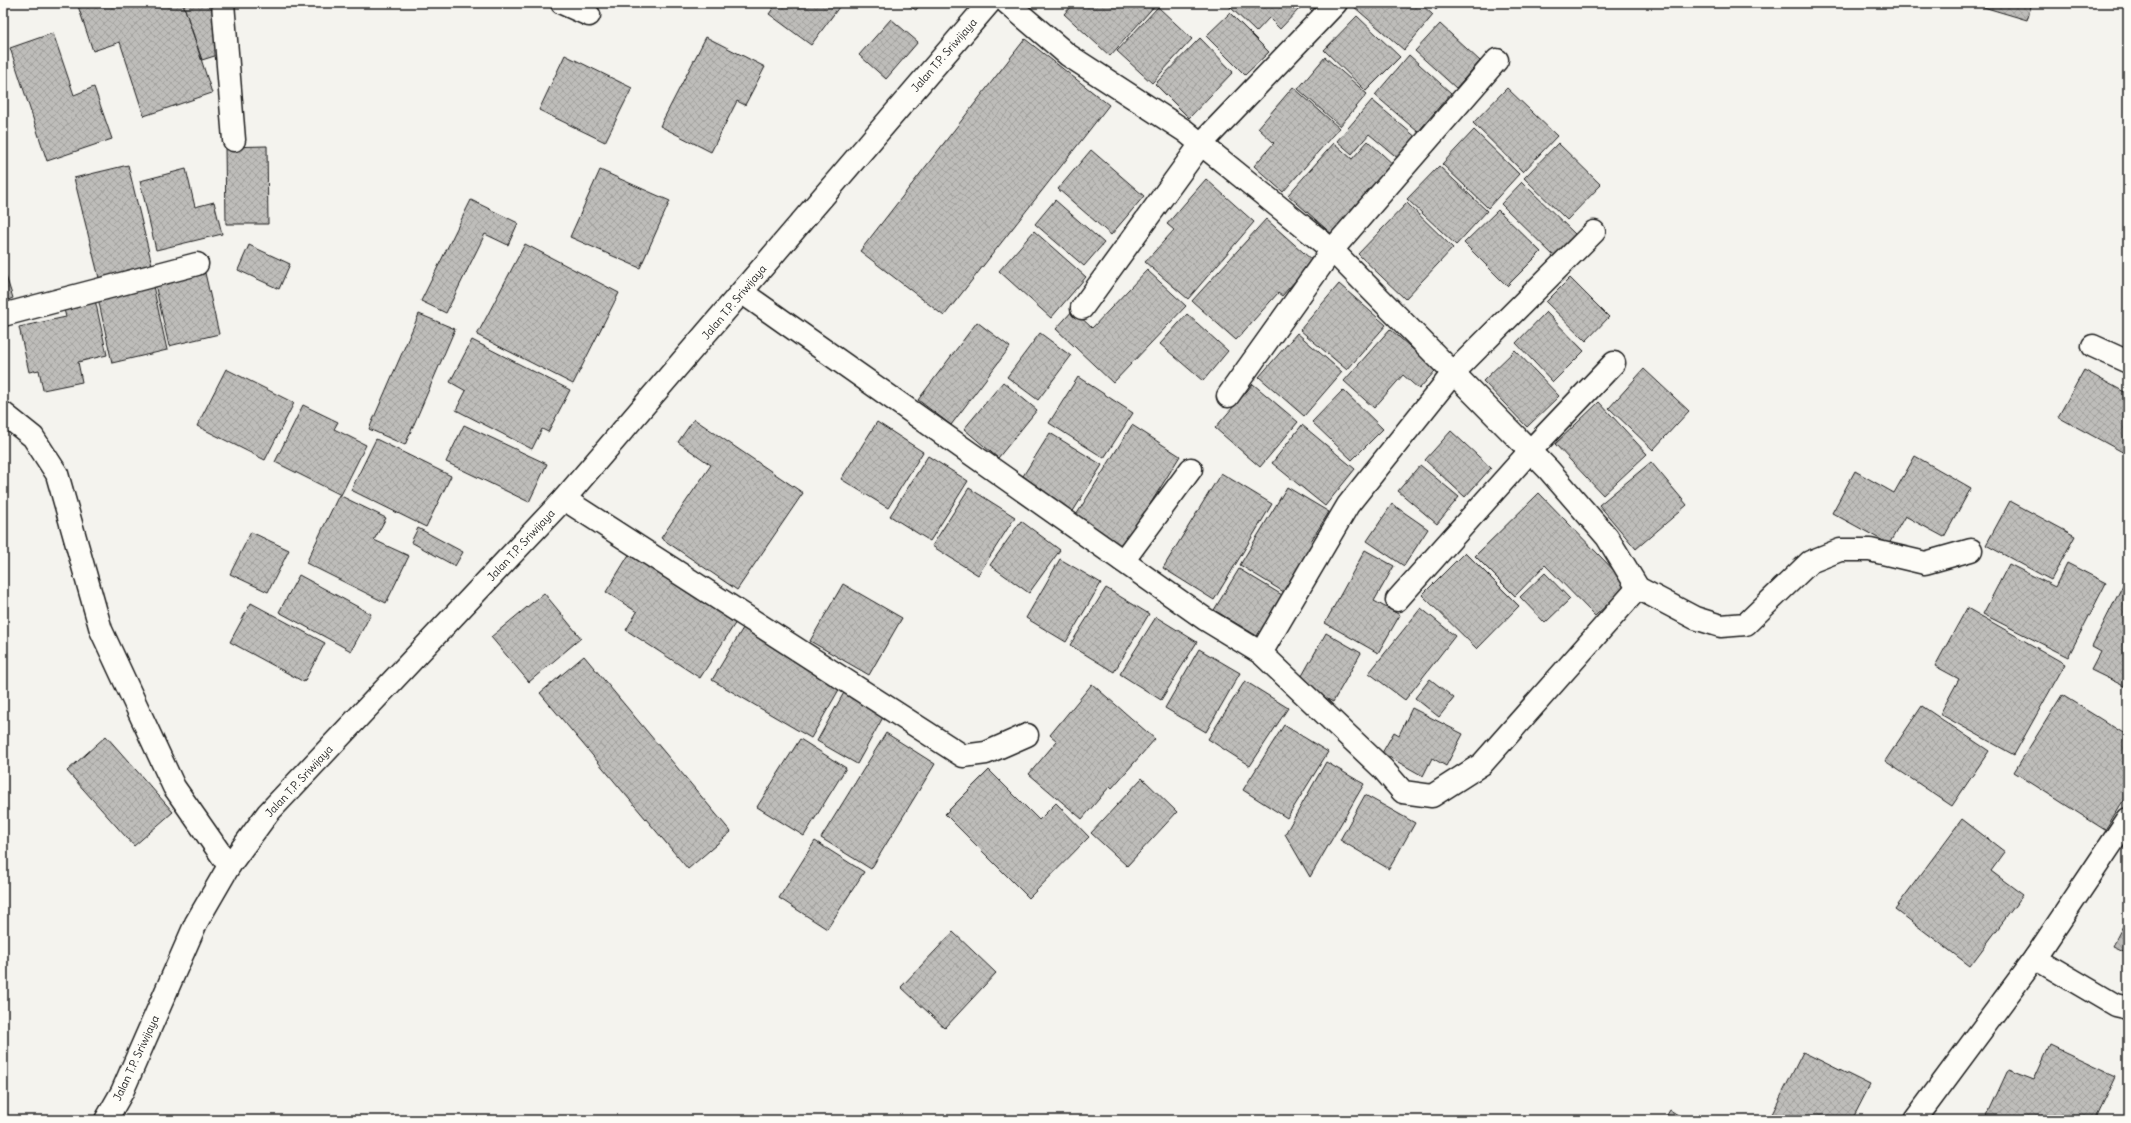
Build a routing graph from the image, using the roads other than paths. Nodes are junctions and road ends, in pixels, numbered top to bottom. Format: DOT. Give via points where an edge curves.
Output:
graph roads {
  1 [pos="223,3"];
  2 [pos="562,3"];
  3 [pos="989,3"];
  4 [pos="1006,3"];
  5 [pos="1336,3"];
  6 [pos="589,15"];
  7 [pos="1497,60"];
  8 [pos="234,140"];
  9 [pos="1201,144"];
  10 [pos="1594,232"];
  11 [pos="1332,250"];
  12 [pos="197,264"];
  13 [pos="743,293"];
  14 [pos="1082,308"];
  15 [pos="3,315"];
  16 [pos="2094,346"];
  17 [pos="2128,362"];
  18 [pos="1614,363"];
  19 [pos="1454,372"];
  20 [pos="1228,396"];
  21 [pos="3,413"];
  22 [pos="1531,450"];
  23 [pos="1191,469"];
  24 [pos="564,499"];
  25 [pos="1971,550"];
  26 [pos="1123,561"];
  27 [pos="1638,588"];
  28 [pos="1397,600"];
  29 [pos="1261,653"];
  30 [pos="1027,735"];
  31 [pos="2128,819"];
  32 [pos="229,866"];
  33 [pos="2035,958"];
  34 [pos="2128,1008"];
  35 [pos="106,1120"];
  36 [pos="1915,1120"];
  1 -- 8 [label="street"];
  2 -- 6 [label="street"];
  3 -- 13 [label="street, Jalan T.P. Sriwijaya"];
  4 -- 9 [label="street" via="1068,55"];
  5 -- 9 [label="street"];
  7 -- 11 [label="street"];
  9 -- 11 [label="street"];
  9 -- 14 [label="street"];
  10 -- 19 [label="street"];
  11 -- 19 [label="street"];
  11 -- 20 [label="street"];
  12 -- 15 [label="street"];
  13 -- 24 [label="street, Jalan T.P. Sriwijaya"];
  13 -- 26 [label="street"];
  16 -- 17 [label="street"];
  18 -- 22 [label="street"];
  19 -- 22 [label="street"];
  19 -- 29 [label="street" via="1348,505"];
  21 -- 32 [label="street" via="34,437 57,474 101,630 174,787"];
  22 -- 27 [label="street" via="1607,537"];
  22 -- 28 [label="street"];
  23 -- 26 [label="street"];
  24 -- 30 [label="street" via="963,756 986,753"];
  24 -- 32 [label="street, Jalan T.P. Sriwijaya" via="268,813"];
  25 -- 27 [label="street" via="1925,563 1870,550 1840,550 1810,562 1746,624 1721,626 1695,618"];
  26 -- 29 [label="street" via="1205,619"];
  27 -- 29 [label="street" via="1482,764 1432,796 1403,792 1383,769"];
  31 -- 33 [label="street"];
  32 -- 35 [label="street, Jalan T.P. Sriwijaya" via="196,923 122,1092"];
  33 -- 34 [label="street" via="2115,1005"];
  33 -- 36 [label="street"];
}
